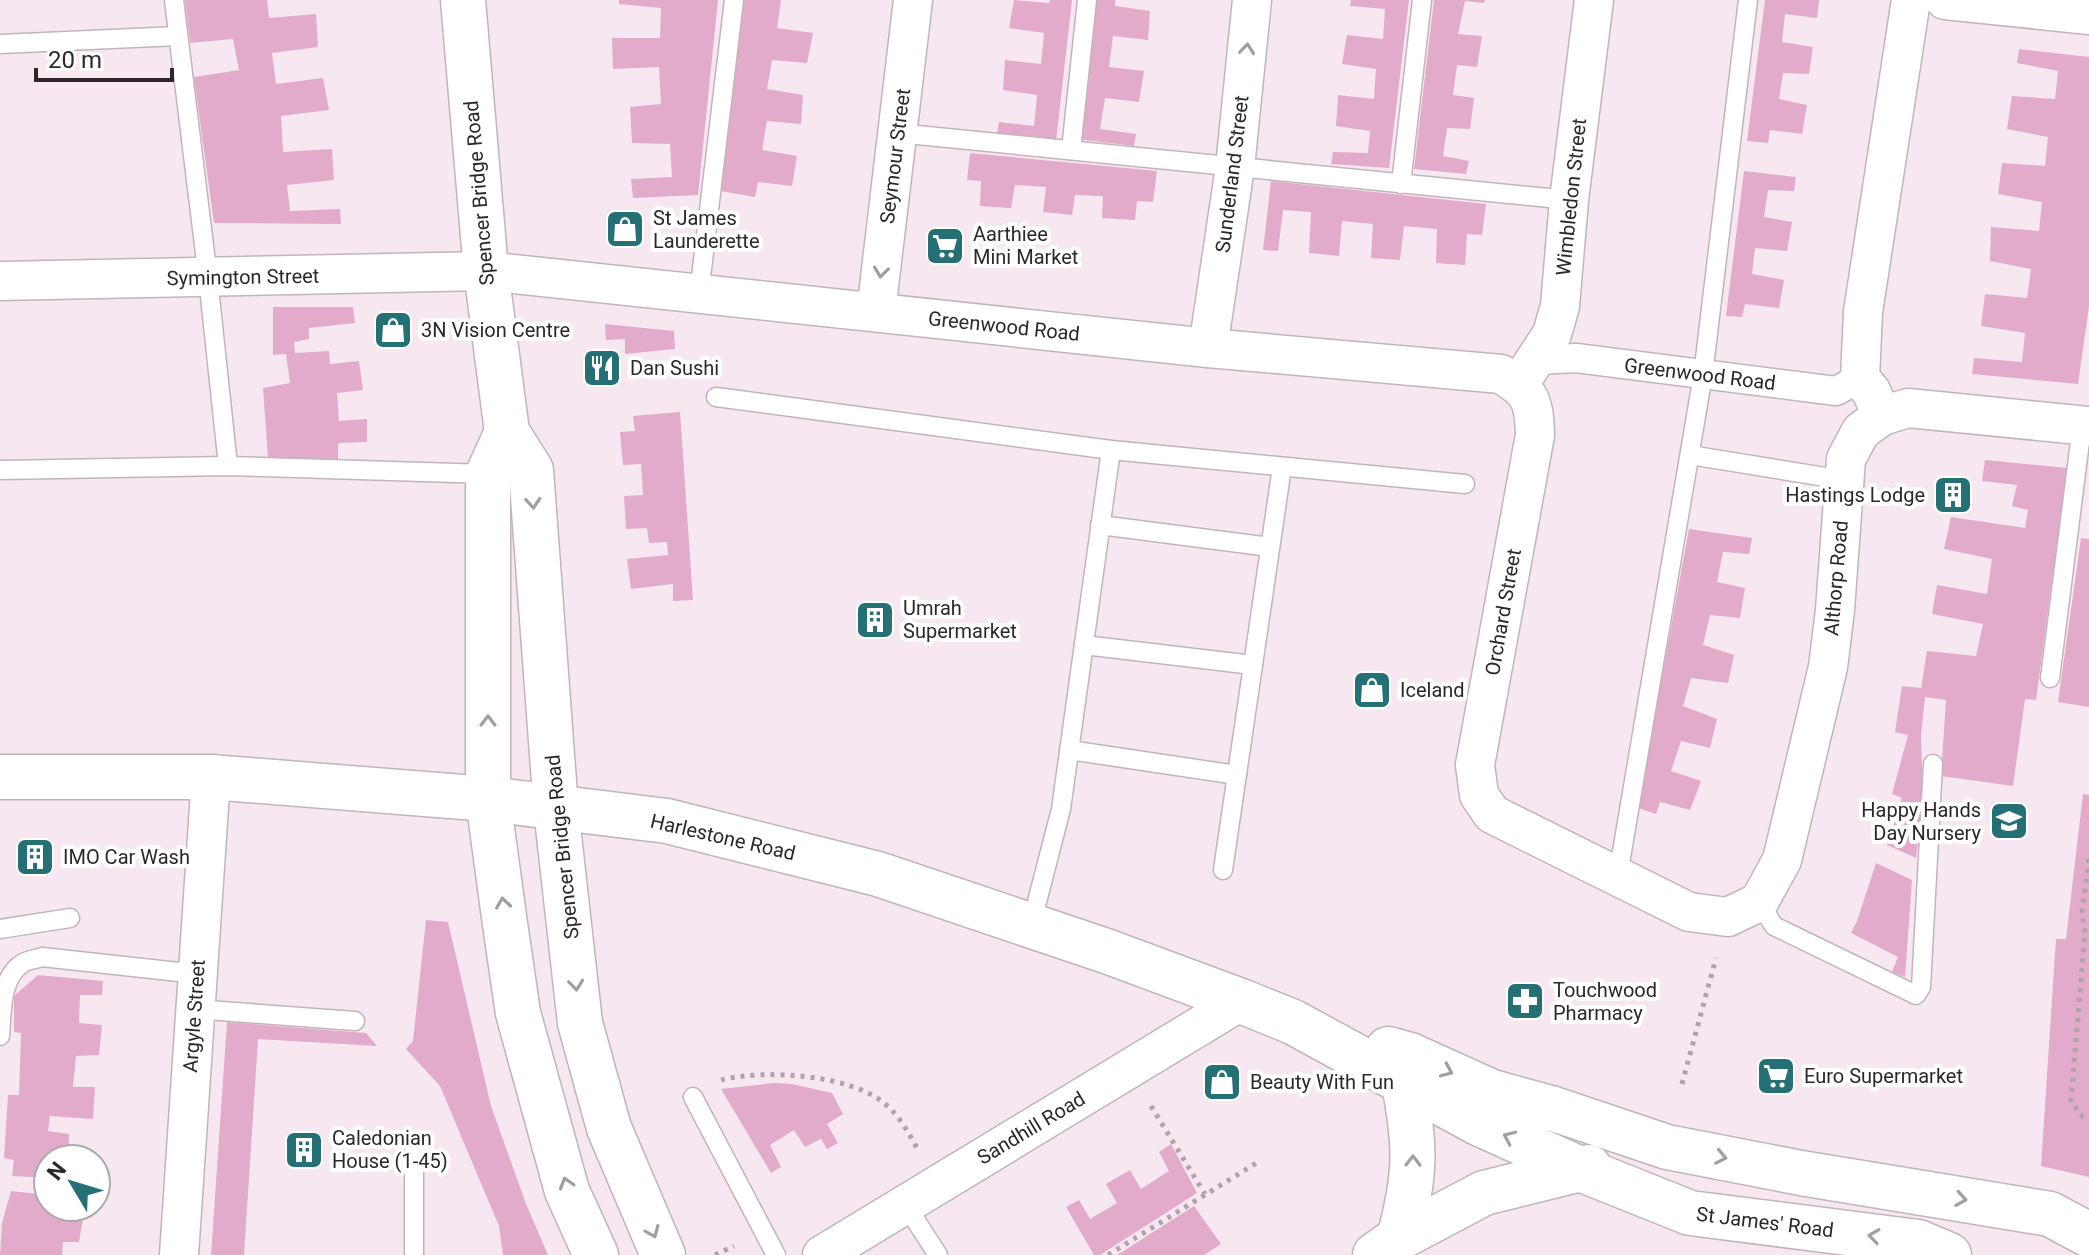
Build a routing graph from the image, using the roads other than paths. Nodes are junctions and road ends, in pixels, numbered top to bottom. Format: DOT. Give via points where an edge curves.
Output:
graph roads {
  1 [pos="174,0"];
  2 [pos="463,0"];
  3 [pos="734,0"];
  4 [pos="913,0"];
  5 [pos="1087,0"];
  6 [pos="1252,0"];
  7 [pos="1422,0"];
  8 [pos="1594,0"];
  9 [pos="1748,0"];
  10 [pos="1911,0"];
  11 [pos="1945,0"];
  12 [pos="2089,15"];
  13 [pos="178,36"];
  14 [pos="0,44"];
  15 [pos="897,133"];
  16 [pos="1071,150"];
  17 [pos="1235,167"];
  18 [pos="1401,184"];
  19 [pos="1569,200"];
  20 [pos="486,271"];
  21 [pos="208,278"];
  22 [pos="0,281"];
  23 [pos="699,294"];
  24 [pos="876,312"];
  25 [pos="1208,348"];
  26 [pos="1528,372"];
  27 [pos="1703,375"];
  28 [pos="1860,378"];
  29 [pos="716,397"];
  30 [pos="1882,416"];
  31 [pos="2085,426"];
  32 [pos="507,432"];
  33 [pos="1111,450"];
  34 [pos="1690,455"];
  35 [pos="228,466"];
  36 [pos="1282,467"];
  37 [pos="0,470"];
  38 [pos="488,474"];
  39 [pos="1844,480"];
  40 [pos="1465,484"];
  41 [pos="1100,525"];
  42 [pos="1270,547"];
  43 [pos="1084,645"];
  44 [pos="1253,665"];
  45 [pos="2050,678"];
  46 [pos="1069,750"];
  47 [pos="1933,764"];
  48 [pos="1237,775"];
  49 [pos="0,777"];
  50 [pos="211,777"];
  51 [pos="488,799"];
  52 [pos="556,809"];
  53 [pos="1223,870"];
  54 [pos="1618,875"];
  55 [pos="1743,910"];
  56 [pos="70,918"];
  57 [pos="1031,925"];
  58 [pos="0,929"];
  59 [pos="196,991"];
  60 [pos="1241,1001"];
  61 [pos="355,1021"];
  62 [pos="1293,1022"];
  63 [pos="0,1036"];
  64 [pos="1404,1084"];
  65 [pos="693,1097"];
  66 [pos="1667,1147"];
  67 [pos="414,1150"];
  68 [pos="1580,1169"];
  69 [pos="905,1204"];
  70 [pos="2089,1235"];
  71 [pos="1387,1246"];
  72 [pos="179,1255"];
  73 [pos="414,1255"];
  74 [pos="596,1255"];
  75 [pos="663,1255"];
  76 [pos="776,1255"];
  77 [pos="822,1255"];
  78 [pos="938,1255"];
  79 [pos="1949,1255"];
  1 -- 13 [label="lane"];
  2 -- 20 [label="main road, Spencer Bridge Road"];
  3 -- 23 [label="lane"];
  4 -- 15 [label="street, Seymour Street"];
  5 -- 16 [label="lane"];
  17 -- 6 [label="street, Sunderland Street, one-way"];
  7 -- 18 [label="lane"];
  8 -- 19 [label="street, Wimbledon Street"];
  9 -- 27 [label="lane"];
  10 -- 28 [label="street" via="1863,312"];
  11 -- 12 [label="street"];
  13 -- 14 [label="lane"];
  13 -- 21 [label="lane"];
  15 -- 16 [label="lane"];
  15 -- 24 [label="street, Seymour Street, one-way"];
  16 -- 17 [label="lane"];
  17 -- 18 [label="lane"];
  17 -- 25 [label="street, Sunderland Street"];
  18 -- 19 [label="lane"];
  19 -- 26 [label="street, Wimbledon Street" via="1560,306 1552,334"];
  20 -- 21 [label="street, Symington Street"];
  20 -- 23 [label="street, Greenwood Road"];
  20 -- 32 [label="main road, Spencer Bridge Road"];
  21 -- 22 [label="street, Symington Street"];
  21 -- 35 [label="lane"];
  23 -- 24 [label="street, Greenwood Road"];
  24 -- 25 [label="street, Greenwood Road"];
  25 -- 26 [label="street, Greenwood Road" via="1501,374"];
  26 -- 27 [label="street, Greenwood Road" via="1576,358"];
  26 -- 54 [label="street, Orchard Street" via="1535,435 1475,765 1479,795 1492,814"];
  27 -- 28 [label="street, Greenwood Road" via="1836,391"];
  27 -- 34 [label="lane"];
  28 -- 30 [label="street"];
  29 -- 33 [label="lane"];
  30 -- 31 [label="street" via="1908,408"];
  30 -- 39 [label="street, Althorp Road" via="1861,431 1846,459"];
  31 -- 45 [label="lane"];
  32 -- 38 [label="main road"];
  32 -- 52 [label="main road, Spencer Bridge Road, one-way" via="531,470"];
  33 -- 36 [label="lane"];
  33 -- 41 [label="lane"];
  34 -- 39 [label="lane"];
  34 -- 54 [label="lane"];
  35 -- 37 [label="lane"];
  35 -- 38 [label="lane"];
  36 -- 40 [label="lane"];
  36 -- 42 [label="lane"];
  51 -- 38 [label="main road, one-way"];
  39 -- 55 [label="street, Althorp Road" via="1828,667 1782,860"];
  41 -- 42 [label="lane"];
  41 -- 43 [label="lane"];
  42 -- 44 [label="lane"];
  43 -- 44 [label="lane"];
  43 -- 46 [label="lane"];
  44 -- 48 [label="lane"];
  46 -- 48 [label="lane"];
  46 -- 57 [label="lane" via="1061,809"];
  47 -- 55 [label="lane" via="1921,987 1916,995"];
  48 -- 53 [label="lane"];
  49 -- 50 [label="main road, Harlestone Road"];
  50 -- 51 [label="main road, Harlestone Road"];
  50 -- 59 [label="street, Argyle Street"];
  51 -- 52 [label="main road, Harlestone Road"];
  74 -- 51 [label="main road, one-way" via="567,1191 518,1013"];
  52 -- 57 [label="main road, Harlestone Road" via="682,824 878,874"];
  52 -- 75 [label="main road, Spencer Bridge Road, one-way" via="580,1023 609,1128"];
  54 -- 55 [label="street" via="1689,912"];
  56 -- 58 [label="lane"];
  57 -- 60 [label="main road, Harlestone Road"];
  59 -- 61 [label="lane"];
  59 -- 63 [label="lane" via="42,957 22,963 9,979"];
  59 -- 72 [label="street, Argyle Street"];
  60 -- 62 [label="main road, Harlestone Road"];
  60 -- 69 [label="street, Sandhill Road"];
  62 -- 64 [label="main road, Harlestone Road"];
  62 -- 66 [label="main road, one-way" via="1410,1055 1492,1092"];
  68 -- 64 [label="main road, St James' Road, one-way"];
  71 -- 64 [label="main road, one-way" via="1413,1180"];
  65 -- 76 [label="lane"];
  66 -- 68 [label="main road"];
  66 -- 70 [label="main road, one-way" via="2050,1214"];
  67 -- 73 [label="lane"];
  68 -- 71 [label="main road" via="1484,1193"];
  79 -- 68 [label="main road, St James' Road, one-way" via="1918,1242 1690,1213"];
  69 -- 77 [label="street, Sandhill Road"];
  69 -- 78 [label="lane"];
}
